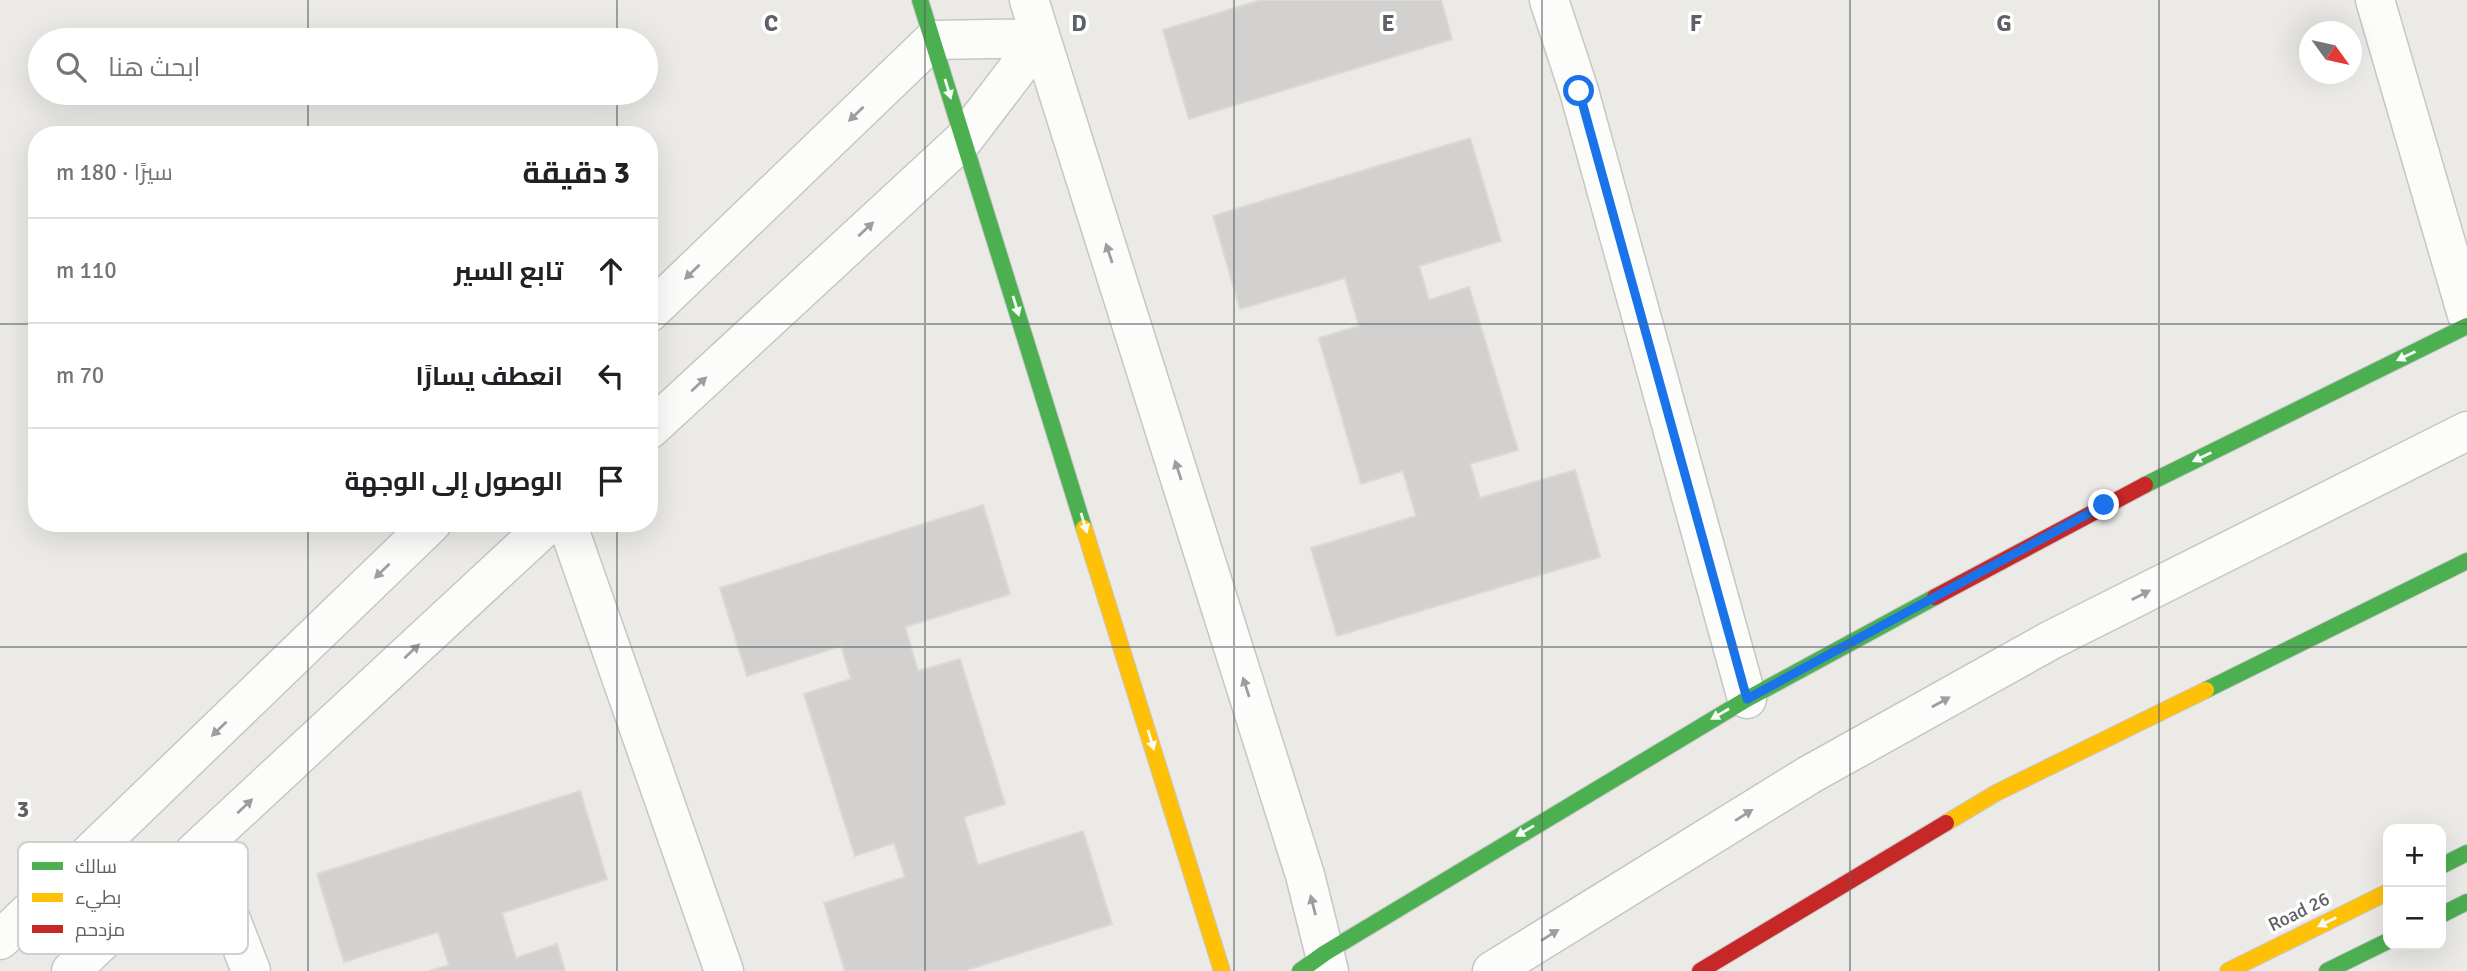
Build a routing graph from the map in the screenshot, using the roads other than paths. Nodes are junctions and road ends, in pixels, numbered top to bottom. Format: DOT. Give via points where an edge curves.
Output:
graph roads {
  1 [pos="920,0"];
  2 [pos="1029,0"];
  3 [pos="1549,0"];
  4 [pos="2375,0"];
  5 [pos="1041,38"];
  6 [pos="933,40"];
  7 [pos="964,139"];
  8 [pos="658,304"];
  9 [pos="2467,316"];
  10 [pos="2467,326"];
  11 [pos="658,422"];
  12 [pos="2467,430"];
  13 [pos="423,532"];
  14 [pos="539,532"];
  15 [pos="570,532"];
  16 [pos="2467,561"];
  17 [pos="1747,699"];
  18 [pos="102,842"];
  19 [pos="205,842"];
  20 [pos="2467,853"];
  21 [pos="2446,864"];
  22 [pos="2383,894"];
  23 [pos="2467,902"];
  24 [pos="2446,912"];
  25 [pos="18,923"];
  26 [pos="0,940"];
  27 [pos="2383,943"];
  28 [pos="89,954"];
  29 [pos="244,954"];
  30 [pos="1318,965"];
  31 [pos="71,971"];
  32 [pos="251,971"];
  33 [pos="724,971"];
  34 [pos="1222,971"];
  35 [pos="1492,971"];
  36 [pos="1700,971"];
  37 [pos="2228,971"];
  38 [pos="2327,971"];
  1 -- 6 [label="street"];
  2 -- 5 [label="street"];
  3 -- 17 [label="street" via="1579,91"];
  4 -- 9 [label="street"];
  5 -- 6 [label="street"];
  5 -- 7 [label="street"];
  30 -- 5 [label="street, one-way" via="1305,875"];
  6 -- 7 [label="street, one-way"];
  6 -- 8 [label="street, one-way"];
  11 -- 7 [label="street, one-way"];
  7 -- 34 [label="street, one-way"];
  10 -- 17 [label="street, one-way" via="2104,505"];
  35 -- 12 [label="street, one-way" via="1809,775 1966,687"];
  13 -- 18 [label="street, one-way"];
  19 -- 14 [label="street, one-way"];
  15 -- 33 [label="street"];
  16 -- 36 [label="street" via="1996,793"];
  17 -- 30 [label="street, one-way"];
  20 -- 21 [label="street"];
  22 -- 37 [label="street, Road 26, one-way"];
  23 -- 24 [label="street"];
  25 -- 26 [label="street, one-way"];
  27 -- 38 [label="street"];
  28 -- 31 [label="street"];
  29 -- 32 [label="street"];
}
